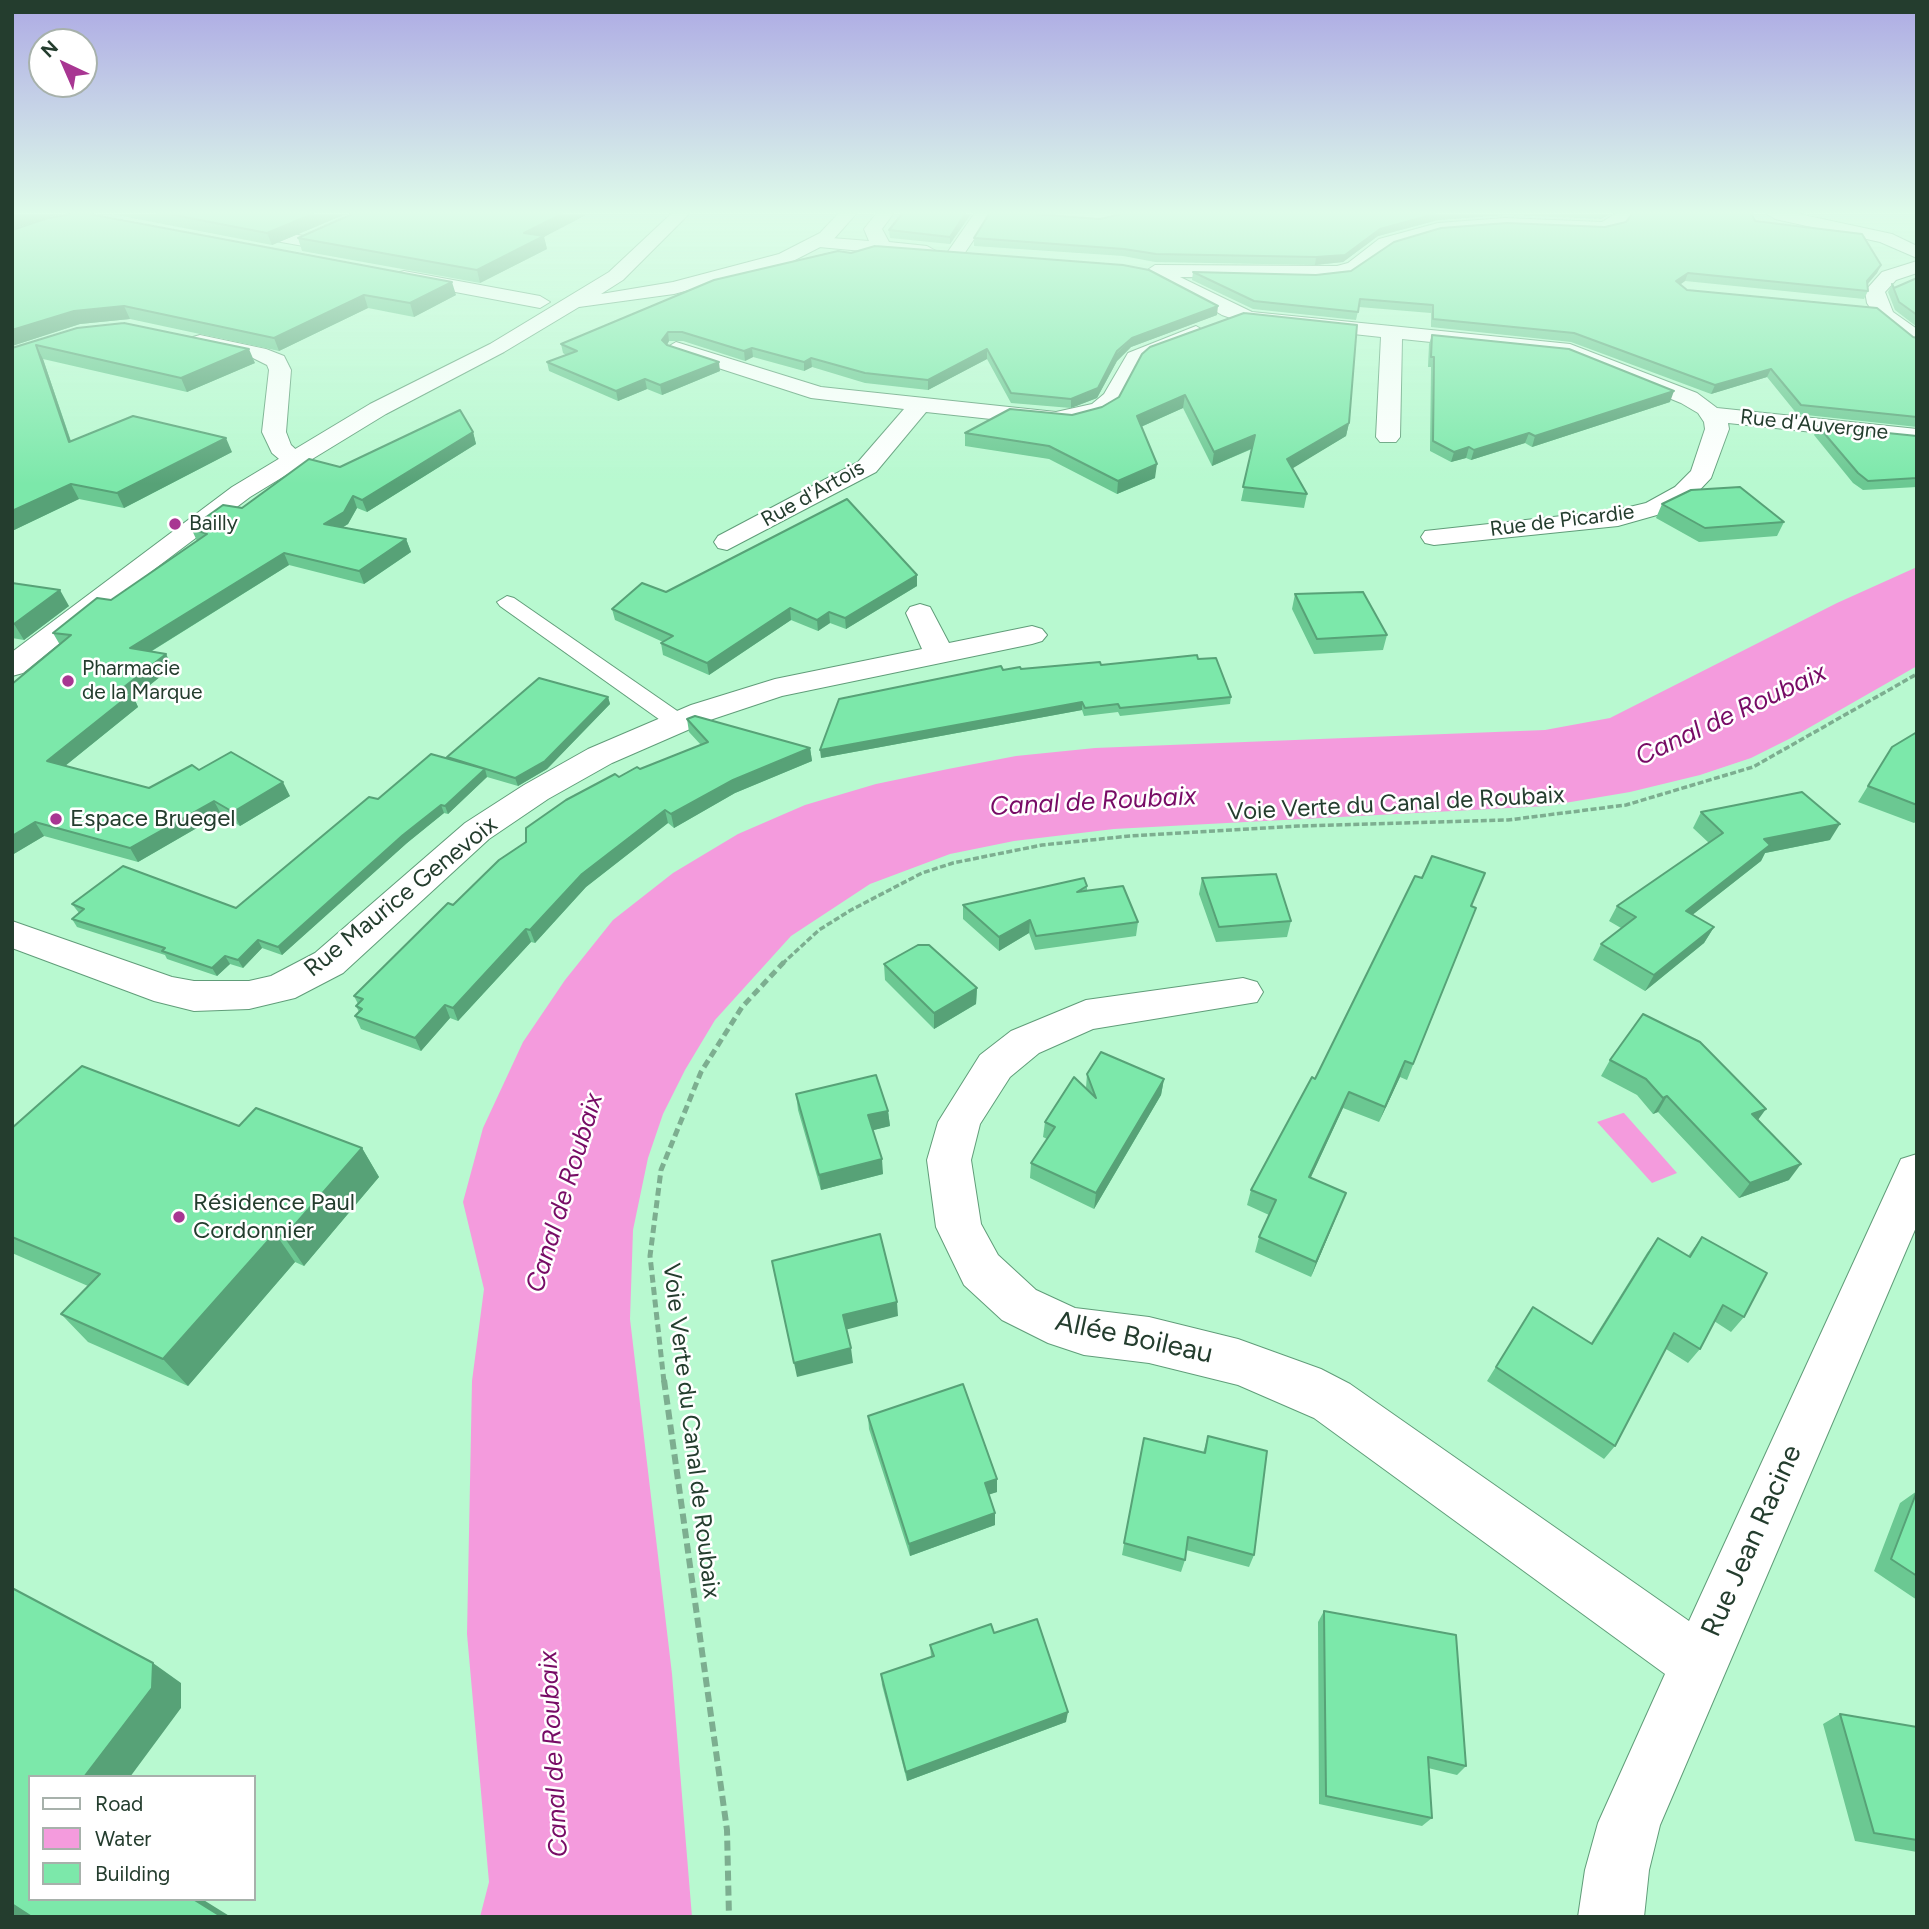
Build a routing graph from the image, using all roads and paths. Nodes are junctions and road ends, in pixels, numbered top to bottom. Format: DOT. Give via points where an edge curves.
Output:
graph roads {
  1 [pos="541,304"];
  2 [pos="545,304"];
  3 [pos="1217,304"];
  4 [pos="1879,304"];
  5 [pos="1852,306"];
  6 [pos="1880,309"];
  7 [pos="1240,316"];
  8 [pos="1392,332"];
  9 [pos="182,337"];
  10 [pos="1917,339"];
  11 [pos="676,348"];
  12 [pos="389,403"];
  13 [pos="920,405"];
  14 [pos="1712,414"];
  15 [pos="1917,436"];
  16 [pos="1388,437"];
  17 [pos="293,458"];
  18 [pos="1434,537"];
  19 [pos="727,542"];
  20 [pos="507,602"];
  21 [pos="920,613"];
  22 [pos="1032,635"];
  23 [pos="939,653"];
  24 [pos="12,667"];
  25 [pos="1917,674"];
  26 [pos="678,722"];
  27 [pos="12,934"];
  28 [pos="1243,992"];
  29 [pos="1917,1172"];
  30 [pos="1698,1663"];
  31 [pos="729,1917"];
  32 [pos="1611,1917"];
  1 -- 12 [label="street"];
  2 -- 12 [label="street" via="497,348"];
  3 -- 7 [label="street"];
  4 -- 6 [label="street"];
  5 -- 6 [label="street"];
  6 -- 10 [label="street"];
  7 -- 8 [label="street"];
  7 -- 13 [label="street" via="1140,353 1130,362 1108,404 1082,416 1056,419"];
  8 -- 14 [label="street" via="1570,350 1689,398"];
  8 -- 16 [label="street"];
  9 -- 17 [label="street" via="276,360 280,370 274,432 280,448"];
  11 -- 13 [label="street" via="805,390"];
  12 -- 17 [label="street"];
  13 -- 19 [label="street, Rue d'Artois" via="867,467"];
  14 -- 15 [label="street, Rue d'Auvergne"];
  14 -- 18 [label="street, Rue de Picardie" via="1717,429 1703,473 1684,492 1655,508 1618,517"];
  17 -- 24 [label="street" via="177,538"];
  20 -- 26 [label="lane"];
  21 -- 23 [label="street"];
  22 -- 23 [label="street, Rue Maurice Genevoix"];
  23 -- 26 [label="street, Rue Maurice Genevoix" via="785,685"];
  25 -- 31 [label="path, Voie Verte du Canal de Roubaix" via="1753,767 1626,804 1519,819 1130,836 1042,845 953,863 922,873 850,909 765,979 701,1072 678,1122 661,1170 650,1256 727,1830"];
  26 -- 27 [label="street, Rue Maurice Genevoix" via="600,756 502,813 453,849 329,962 281,988 249,995 194,996 169,991"];
  28 -- 30 [label="street, Allée Boileau" via="1086,1015 1025,1042 995,1066 959,1122 949,1160 959,1227 981,1270 1019,1305 1065,1327 1150,1340 1238,1362 1332,1401"];
  29 -- 30 [label="street, Rue Jean Racine"];
  30 -- 32 [label="street, Rue Jean Racine" via="1629,1824"];
}
